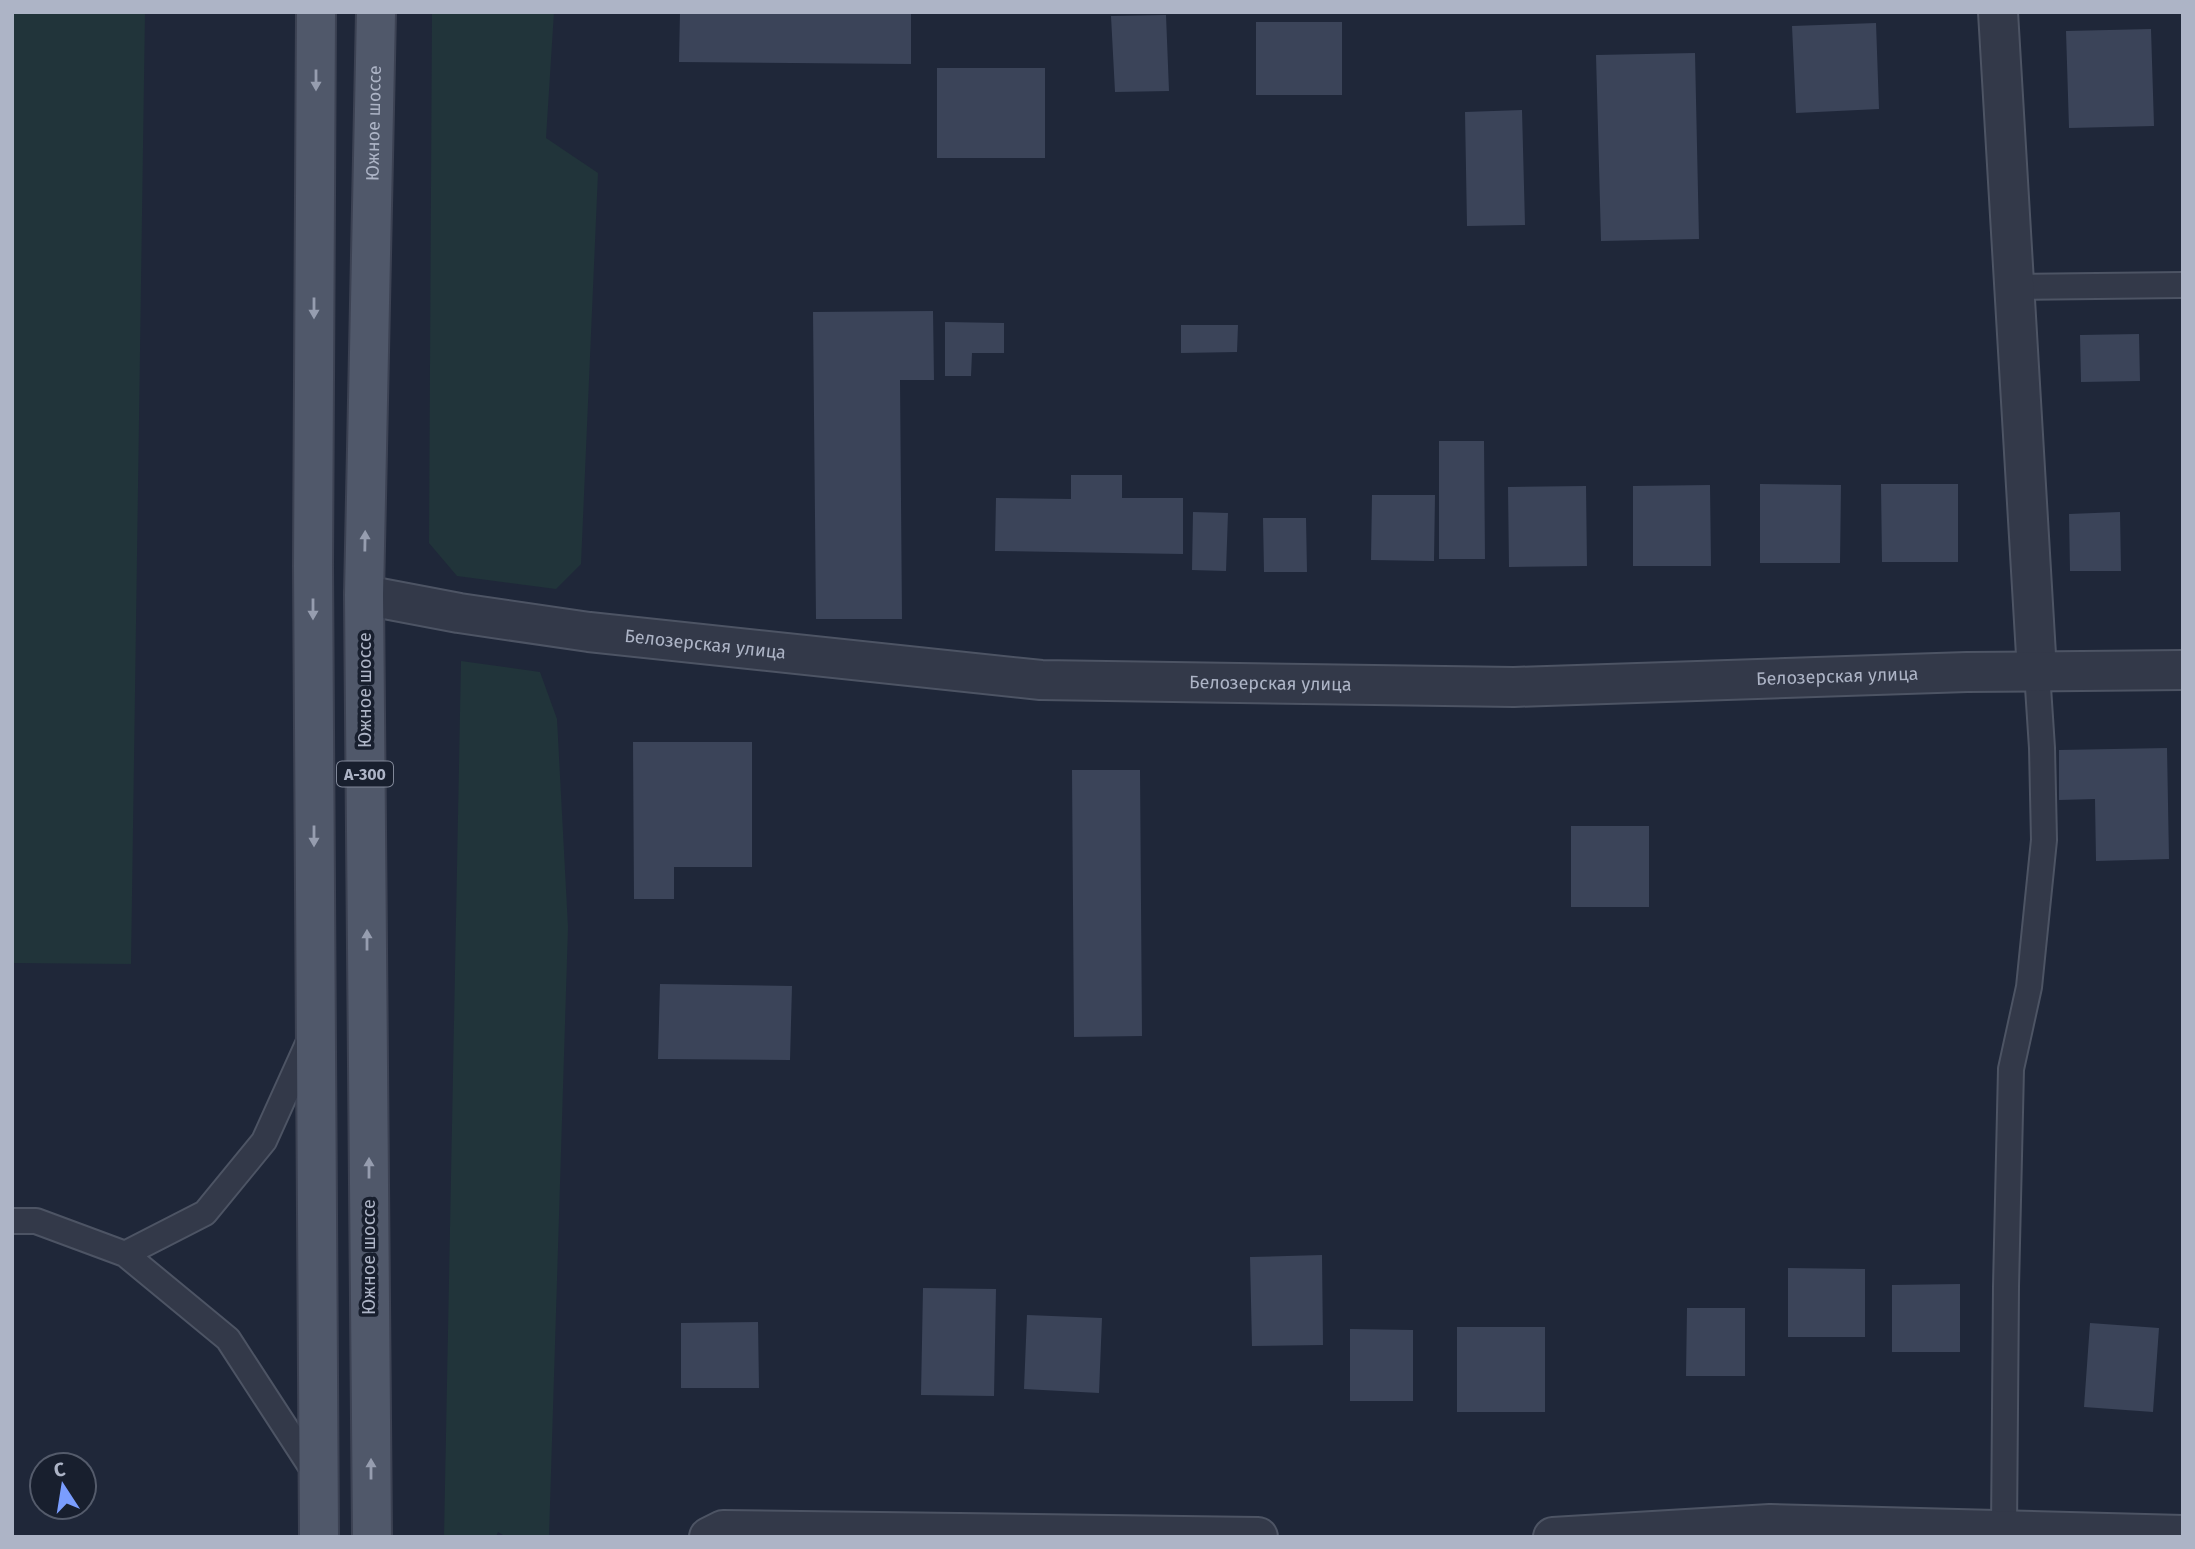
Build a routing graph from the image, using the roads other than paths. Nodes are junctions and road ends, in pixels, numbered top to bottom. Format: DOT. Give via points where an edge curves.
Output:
graph roads {
  1 [pos="316,12"];
  2 [pos="376,12"];
  3 [pos="1998,12"];
  4 [pos="2183,285"];
  5 [pos="2014,287"];
  6 [pos="364,595"];
  7 [pos="2183,670"];
  8 [pos="2037,672"];
  9 [pos="316,1026"];
  10 [pos="12,1221"];
  11 [pos="125,1254"];
  12 [pos="319,1478"];
  13 [pos="2004,1531"];
  14 [pos="2183,1535"];
  15 [pos="319,1537"];
  16 [pos="372,1537"];
  17 [pos="709,1537"];
  18 [pos="1258,1537"];
  19 [pos="1553,1537"];
  1 -- 9 [label="main road, А-300, one-way"];
  6 -- 2 [label="main road, Южное шоссе / А-300, one-way"];
  3 -- 5 [label="street"];
  4 -- 5 [label="lane"];
  5 -- 8 [label="street"];
  6 -- 8 [label="street, Белозерская улица" via="589,632 1041,680 1514,687"];
  16 -- 6 [label="main road, Южное шоссе / А-300, one-way"];
  7 -- 8 [label="street, Белозерская улица"];
  8 -- 13 [label="lane" via="2044,840 2029,987 2011,1069"];
  9 -- 11 [label="lane" via="264,1141 205,1213"];
  9 -- 12 [label="main road, А-300"];
  10 -- 11 [label="lane" via="36,1221"];
  11 -- 12 [label="lane" via="228,1339"];
  12 -- 15 [label="main road, А-300"];
  13 -- 14 [label="street"];
  13 -- 19 [label="street" via="1770,1524"];
  17 -- 18 [label="street" via="723,1530"];
}
